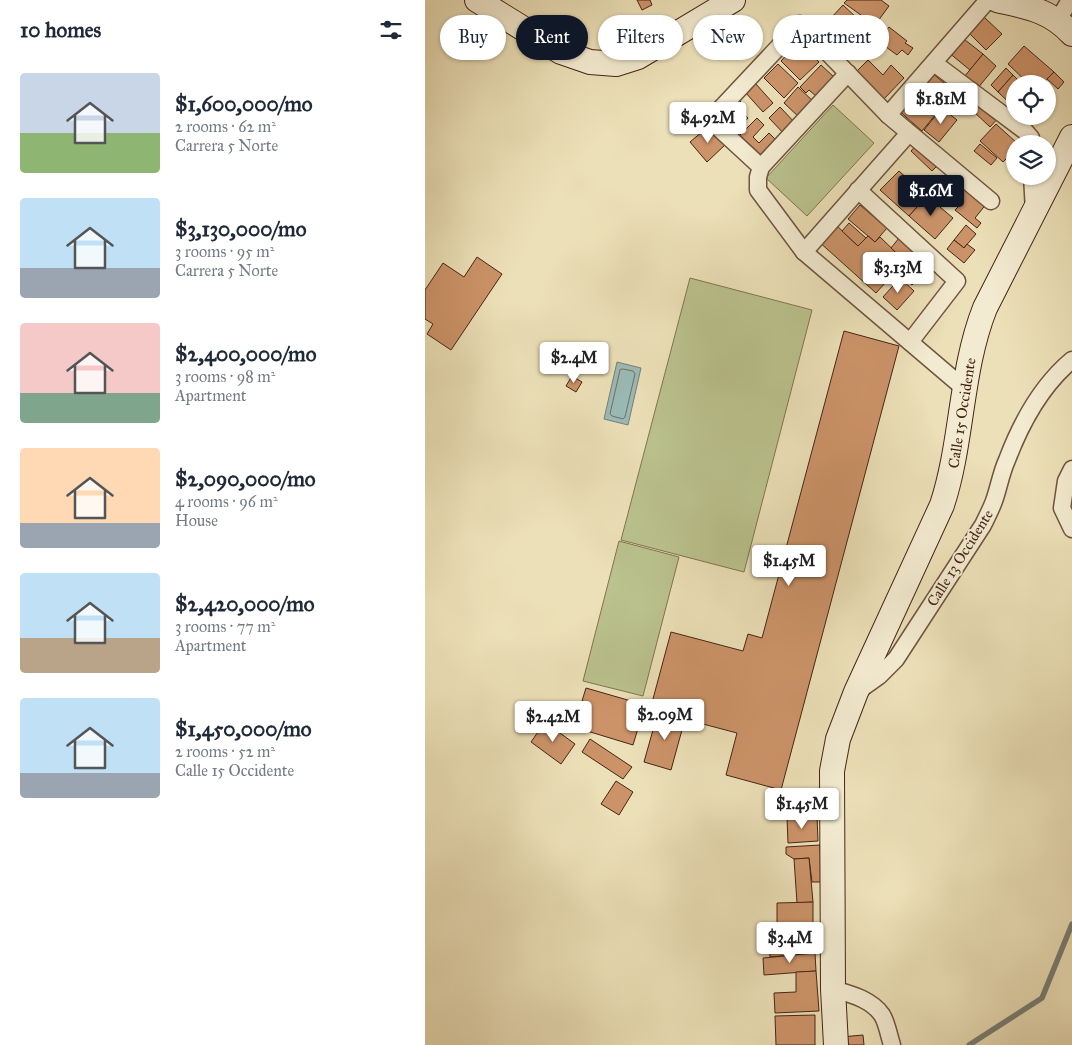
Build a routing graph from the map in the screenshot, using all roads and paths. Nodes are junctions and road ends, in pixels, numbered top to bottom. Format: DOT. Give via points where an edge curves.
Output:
graph roads {
  1 [pos="477,0"];
  2 [pos="733,0"];
  3 [pos="987,0"];
  4 [pos="997,0"];
  5 [pos="1070,0"];
  6 [pos="1065,27"];
  7 [pos="934,63"];
  8 [pos="848,73"];
  9 [pos="888,115"];
  10 [pos="909,133"];
  11 [pos="1028,135"];
  12 [pos="1072,136"];
  13 [pos="761,167"];
  14 [pos="1032,185"];
  15 [pos="859,190"];
  16 [pos="991,201"];
  17 [pos="1034,211"];
  18 [pos="804,252"];
  19 [pos="910,342"];
  20 [pos="1072,360"];
  21 [pos="965,389"];
  22 [pos="1072,469"];
  23 [pos="1072,530"];
  24 [pos="856,692"];
  25 [pos="833,990"];
  26 [pos="836,1045"];
  27 [pos="892,1045"];
  1 -- 2 [label="main road" via="561,52 590,62 616,64 638,56"];
  3 -- 7 [label="street"];
  4 -- 6 [label="main road" via="1035,8"];
  5 -- 6 [label="street"];
  7 -- 9 [label="street"];
  7 -- 11 [label="street"];
  8 -- 9 [label="street"];
  8 -- 13 [label="street"];
  8 -- 13 [label="street" via="799,24 710,120"];
  9 -- 10 [label="street"];
  10 -- 15 [label="street"];
  10 -- 16 [label="street"];
  12 -- 17 [label="main road, Calle 15 Occidente"];
  13 -- 18 [label="street" via="758,190"];
  14 -- 17 [label="street"];
  15 -- 18 [label="street"];
  15 -- 19 [label="street" via="957,281"];
  17 -- 21 [label="main road, Calle 15 Occidente" via="975,332"];
  18 -- 19 [label="street"];
  19 -- 21 [label="street"];
  20 -- 24 [label="street, Calle 13 Occidente" via="1059,370 1031,411 1006,460 983,526 896,658 879,676"];
  21 -- 24 [label="main road, Calle 15 Occidente" via="954,460 941,505"];
  22 -- 23 [label="street" via="1066,481 1063,508"];
  24 -- 25 [label="main road, Calle 15 Occidente" via="838,739 831,771"];
  25 -- 26 [label="main road, Calle 15 Occidente"];
  25 -- 27 [label="street" via="859,997 873,1006 882,1015"];
}
